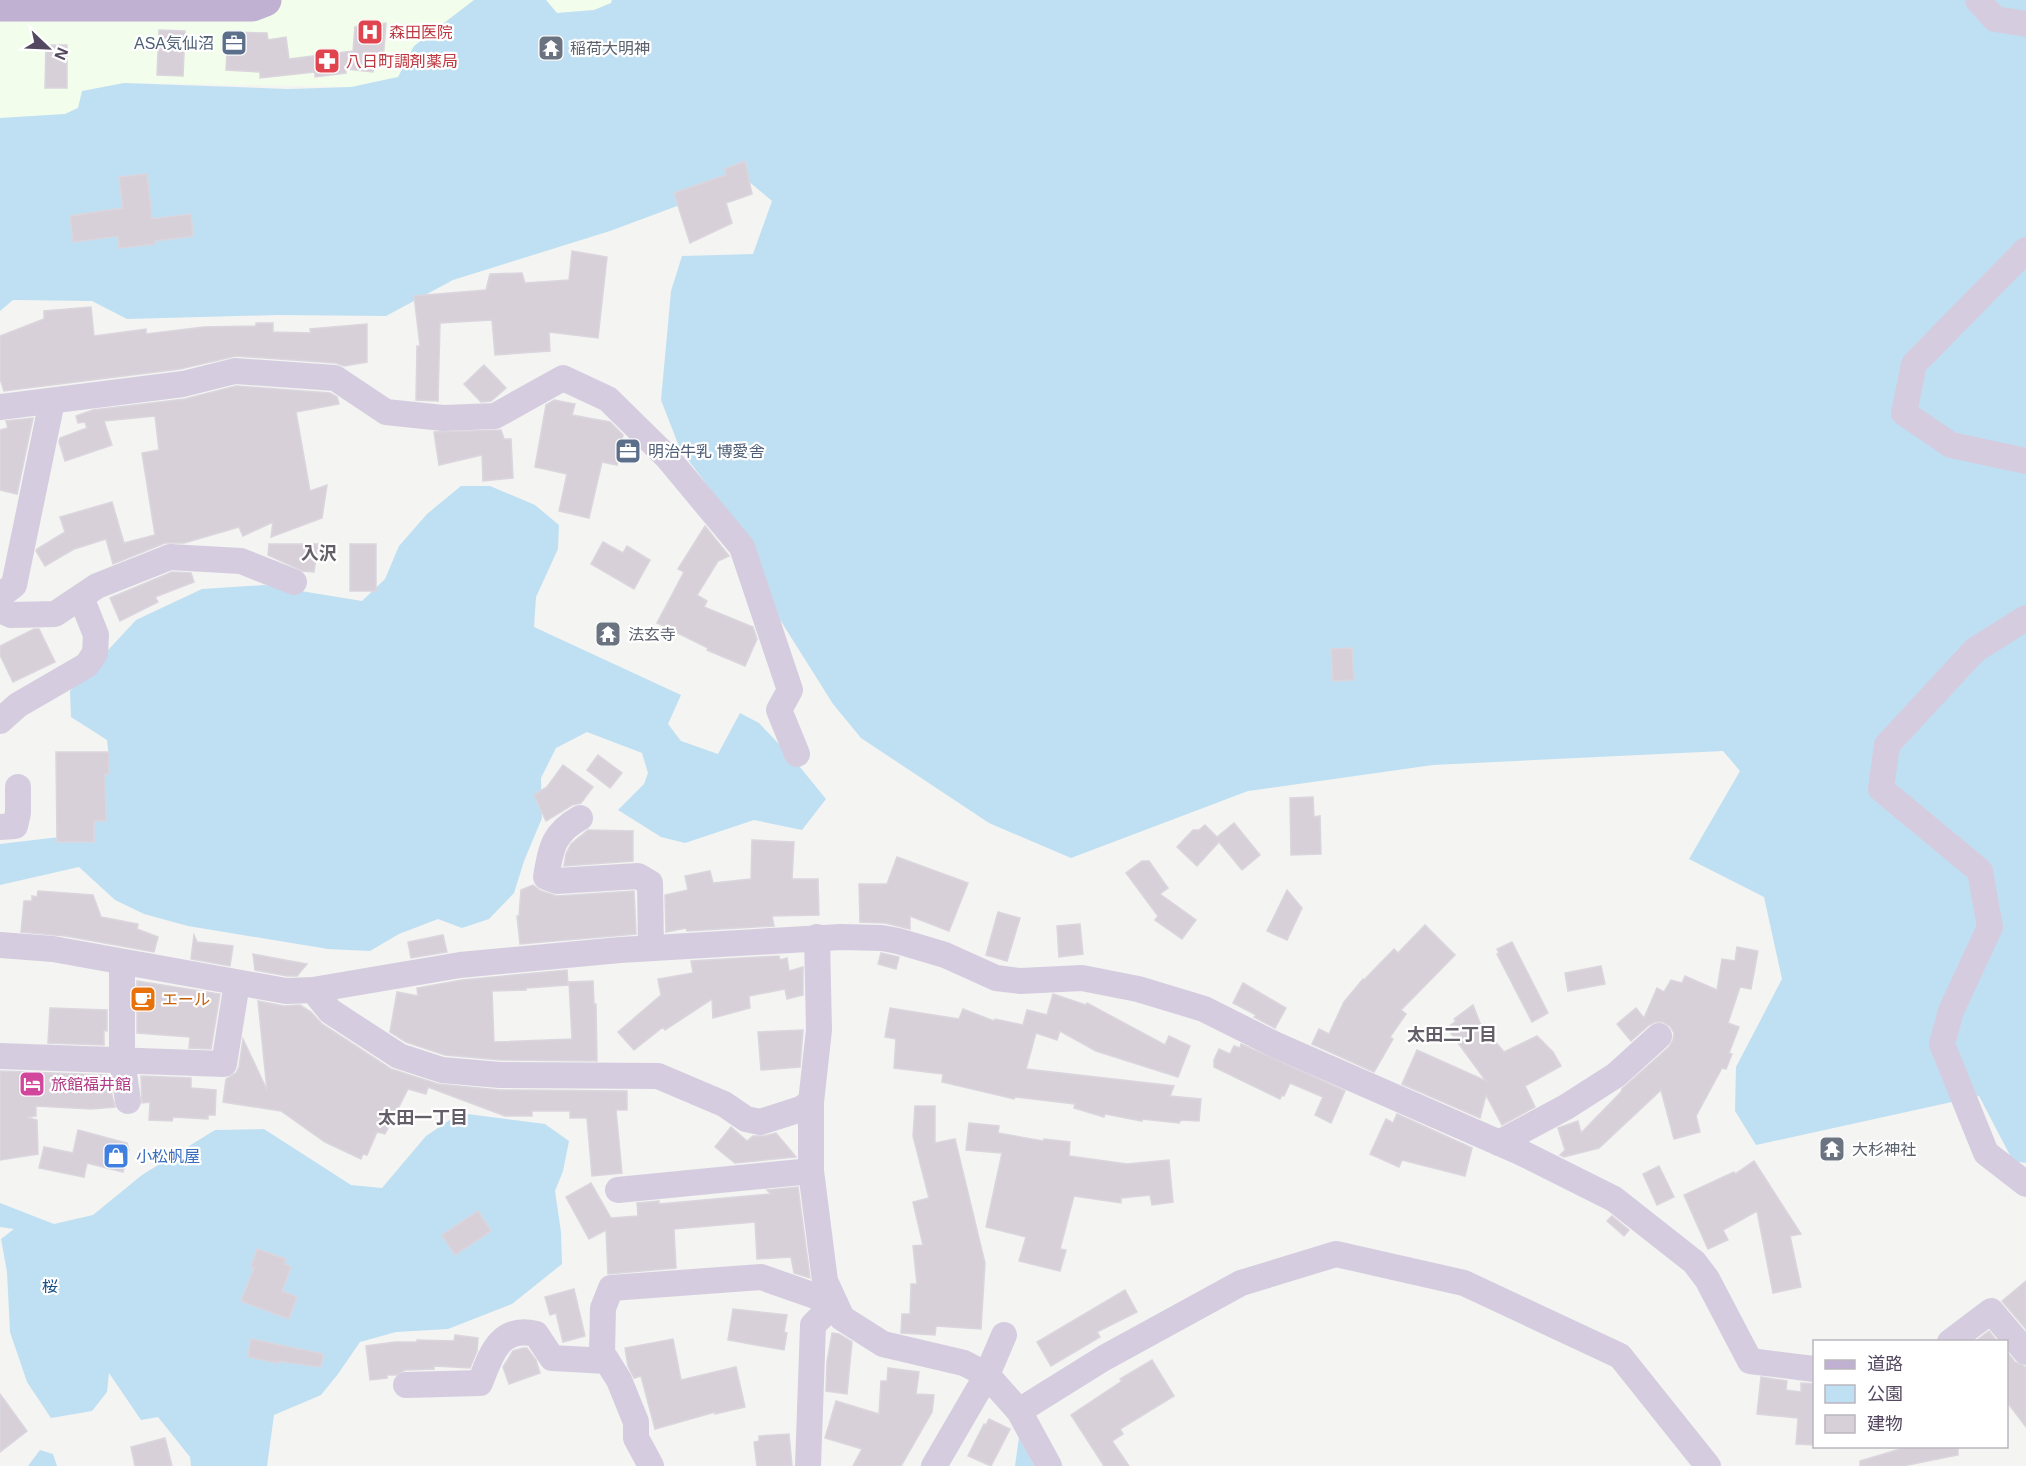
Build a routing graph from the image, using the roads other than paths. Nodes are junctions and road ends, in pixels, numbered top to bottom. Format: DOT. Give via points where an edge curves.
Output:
graph roads {
  1 [pos="265,0"];
  2 [pos="1978,0"];
  3 [pos="0,5"];
  4 [pos="2026,24"];
  5 [pos="2026,250"];
  6 [pos="52,400"];
  7 [pos="0,407"];
  8 [pos="2026,461"];
  9 [pos="294,582"];
  10 [pos="0,596"];
  11 [pos="81,597"];
  12 [pos="0,610"];
  13 [pos="2026,618"];
  14 [pos="0,721"];
  15 [pos="797,753"];
  16 [pos="18,787"];
  17 [pos="580,818"];
  18 [pos="0,827"];
  19 [pos="817,937"];
  20 [pos="0,945"];
  21 [pos="651,948"];
  22 [pos="122,962"];
  23 [pos="237,983"];
  24 [pos="313,990"];
  25 [pos="1659,1036"];
  26 [pos="0,1056"];
  27 [pos="122,1060"];
  28 [pos="128,1101"];
  29 [pos="811,1102"];
  30 [pos="1499,1143"];
  31 [pos="811,1171"];
  32 [pos="2026,1184"];
  33 [pos="618,1190"];
  34 [pos="835,1303"];
  35 [pos="1004,1335"];
  36 [pos="1951,1340"];
  37 [pos="2026,1352"];
  38 [pos="607,1361"];
  39 [pos="1813,1369"];
  40 [pos="987,1375"];
  41 [pos="406,1385"];
  42 [pos="1019,1411"];
  43 [pos="651,1466"];
  44 [pos="808,1466"];
  45 [pos="934,1466"];
  46 [pos="1049,1466"];
  47 [pos="1708,1466"];
  1 -- 3 [label="main road" via="252,5"];
  2 -- 4 [label="street" via="1995,19"];
  5 -- 8 [label="street" via="1914,364 1904,413 1951,445"];
  6 -- 7 [label="street"];
  6 -- 10 [label="street" via="14,585"];
  6 -- 15 [label="street" via="183,384 235,371 335,378 386,412 443,418 495,416 563,378 608,399 667,457 742,547 790,690 779,710"];
  9 -- 11 [label="street" via="240,561 170,557 97,586"];
  11 -- 12 [label="street" via="55,614 12,615"];
  11 -- 14 [label="street" via="96,634 95,653 87,665 18,705"];
  13 -- 32 [label="street" via="1975,650 1887,745 1881,789 1980,871 1990,927 1951,1011 1942,1044 1986,1153"];
  16 -- 18 [label="street" via="15,826"];
  17 -- 21 [label="street" via="555,837 546,877 557,881 639,876 650,883"];
  19 -- 21 [label="street"];
  19 -- 29 [label="street" via="819,1030"];
  19 -- 30 [label="street" via="898,941 945,955 996,978 1082,978 1149,992 1204,1009"];
  20 -- 22 [label="street" via="53,949"];
  21 -- 24 [label="street" via="460,965"];
  22 -- 23 [label="street"];
  22 -- 27 [label="street"];
  23 -- 24 [label="street" via="286,991"];
  23 -- 27 [label="street" via="224,1064"];
  24 -- 29 [label="street" via="330,1011 399,1056 442,1070 500,1075 658,1076 724,1104 746,1119 760,1122"];
  25 -- 30 [label="street" via="1616,1075"];
  26 -- 27 [label="street"];
  27 -- 28 [label="street"];
  29 -- 31 [label="street"];
  30 -- 39 [label="street" via="1614,1199 1694,1262 1750,1361"];
  31 -- 33 [label="street"];
  31 -- 34 [label="street" via="825,1281"];
  34 -- 38 [label="street" via="761,1277 611,1288 603,1308 602,1353"];
  34 -- 40 [label="street" via="842,1318 883,1344 963,1363"];
  34 -- 44 [label="street" via="813,1325"];
  35 -- 40 [label="street"];
  36 -- 37 [label="street" via="1991,1311"];
  38 -- 41 [label="street" via="552,1358 536,1334 526,1332 503,1339 493,1349 480,1383"];
  38 -- 43 [label="street" via="619,1380 636,1422 636,1438"];
  40 -- 42 [label="street"];
  40 -- 45 [label="street"];
  42 -- 46 [label="street"];
  42 -- 47 [label="street" via="1104,1358 1241,1283 1335,1254 1464,1283 1620,1356"];
}
